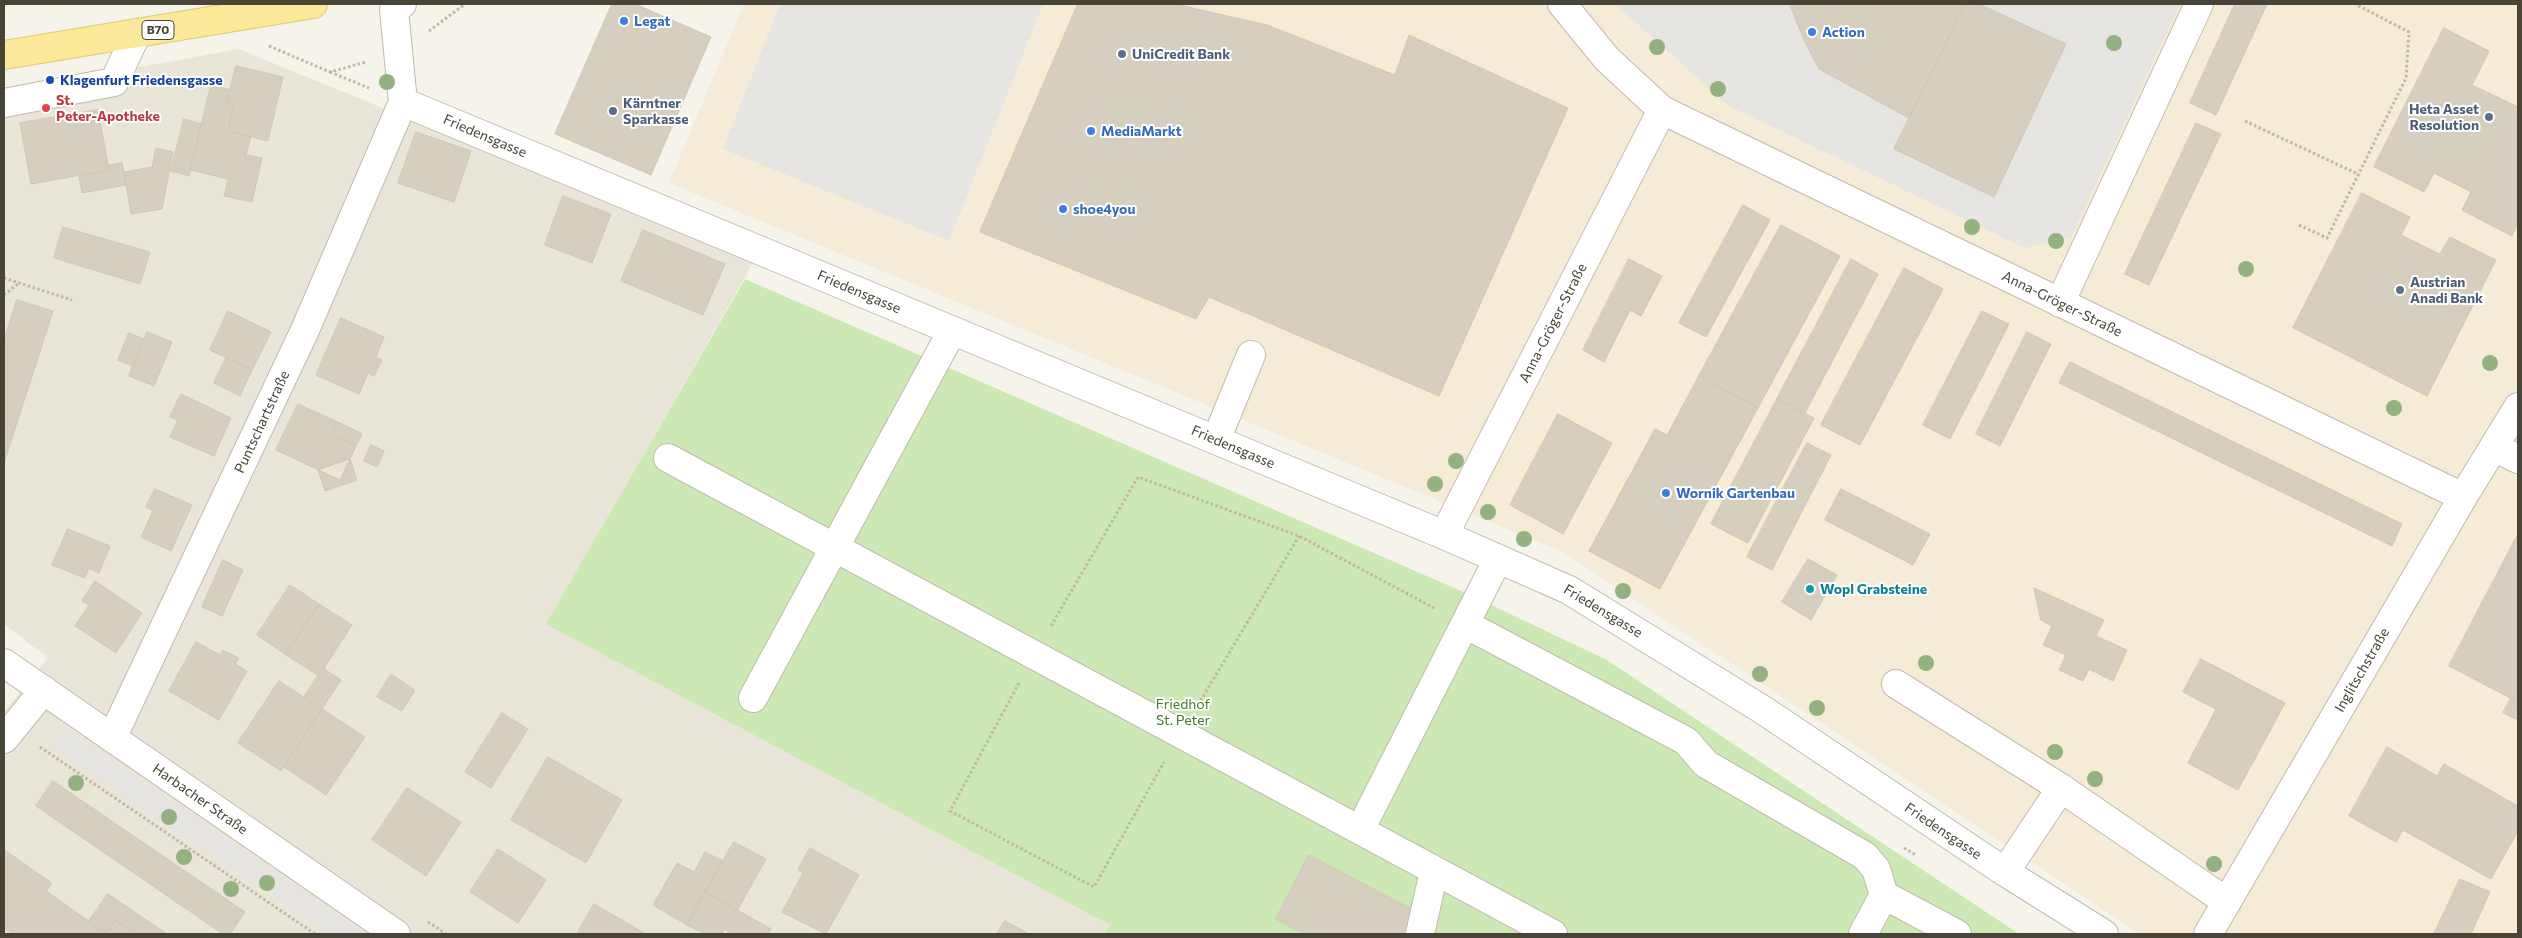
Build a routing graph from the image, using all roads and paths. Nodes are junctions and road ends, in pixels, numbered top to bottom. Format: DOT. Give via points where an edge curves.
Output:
graph roads {
  1 [pos="313,4"];
  2 [pos="402,4"];
  3 [pos="465,4"];
  4 [pos="1562,4"];
  5 [pos="2199,4"];
  6 [pos="2355,4"];
  7 [pos="137,33"];
  8 [pos="263,44"];
  9 [pos="398,54"];
  10 [pos="4,55"];
  11 [pos="403,102"];
  12 [pos="4,103"];
  13 [pos="1662,110"];
  14 [pos="2245,121"];
  15 [pos="2358,174"];
  16 [pos="2299,225"];
  17 [pos="4,278"];
  18 [pos="19,283"];
  19 [pos="4,295"];
  20 [pos="72,300"];
  21 [pos="2060,303"];
  22 [pos="952,331"];
  23 [pos="1251,355"];
  24 [pos="2518,407"];
  25 [pos="1216,440"];
  26 [pos="2494,447"];
  27 [pos="668,458"];
  28 [pos="2518,459"];
  29 [pos="2463,497"];
  30 [pos="1444,535"];
  31 [pos="1299,536"];
  32 [pos="834,548"];
  33 [pos="1498,558"];
  34 [pos="1465,624"];
  35 [pos="1034,656"];
  36 [pos="4,663"];
  37 [pos="1896,684"];
  38 [pos="753,698"];
  39 [pos="35,701"];
  40 [pos="1180,734"];
  41 [pos="112,738"];
  42 [pos="4,739"];
  43 [pos="2060,788"];
  44 [pos="1360,830"];
  45 [pos="1434,871"];
  46 [pos="2005,872"];
  47 [pos="1884,895"];
  48 [pos="2226,902"];
  49 [pos="314,934"];
  50 [pos="396,934"];
  51 [pos="1420,934"];
  52 [pos="1553,934"];
  53 [pos="1863,934"];
  54 [pos="1957,934"];
  55 [pos="2104,934"];
  56 [pos="2208,934"];
  1 -- 7 [label="main road, B70"];
  2 -- 9 [label="street" via="394,10"];
  3 -- 9 [label="path"];
  4 -- 13 [label="street, Anna-Gröger-Straße" via="1607,59"];
  5 -- 21 [label="street"];
  6 -- 15 [label="path" via="2409,32 2406,78"];
  7 -- 10 [label="main road, B70"];
  7 -- 12 [label="street" via="114,82"];
  8 -- 9 [label="path" via="330,72"];
  9 -- 11 [label="street"];
  11 -- 22 [label="street, Friedensgasse"];
  11 -- 41 [label="street, Puntschartstraße" via="305,330"];
  13 -- 21 [label="street, Anna-Gröger-Straße"];
  13 -- 30 [label="street, Anna-Gröger-Straße"];
  14 -- 15 [label="path"];
  15 -- 16 [label="path" via="2327,238"];
  17 -- 18 [label="path"];
  18 -- 19 [label="path"];
  18 -- 20 [label="path"];
  21 -- 29 [label="street, Anna-Gröger-Straße"];
  22 -- 25 [label="street, Friedensgasse"];
  22 -- 32 [label="street"];
  23 -- 25 [label="street"];
  24 -- 26 [label="street, Inglitschstraße"];
  25 -- 30 [label="street, Friedensgasse"];
  26 -- 28 [label="street"];
  26 -- 29 [label="street, Inglitschstraße"];
  27 -- 32 [label="street"];
  29 -- 48 [label="street, Inglitschstraße"];
  30 -- 33 [label="street, Friedensgasse"];
  31 -- 34 [label="path"];
  31 -- 35 [label="path" via="1138,477"];
  31 -- 40 [label="path"];
  32 -- 35 [label="street"];
  32 -- 38 [label="street"];
  33 -- 34 [label="street"];
  33 -- 46 [label="street, Friedensgasse" via="1570,590 1755,704"];
  34 -- 44 [label="street"];
  34 -- 47 [label="street" via="1686,741 1706,764 1865,856 1876,869"];
  35 -- 40 [label="street"];
  35 -- 40 [label="path" via="950,811 966,820 1094,887"];
  36 -- 39 [label="street, Harbacher Straße"];
  37 -- 43 [label="street"];
  39 -- 41 [label="street, Harbacher Straße"];
  39 -- 42 [label="street"];
  39 -- 49 [label="path" via="51,729 40,747"];
  40 -- 44 [label="street"];
  41 -- 50 [label="street, Harbacher Straße"];
  43 -- 46 [label="street"];
  43 -- 48 [label="street"];
  44 -- 45 [label="street"];
  45 -- 51 [label="street"];
  45 -- 52 [label="street"];
  46 -- 55 [label="street, Friedensgasse"];
  47 -- 53 [label="street"];
  47 -- 54 [label="street"];
  48 -- 56 [label="street, Inglitschstraße"];
}
